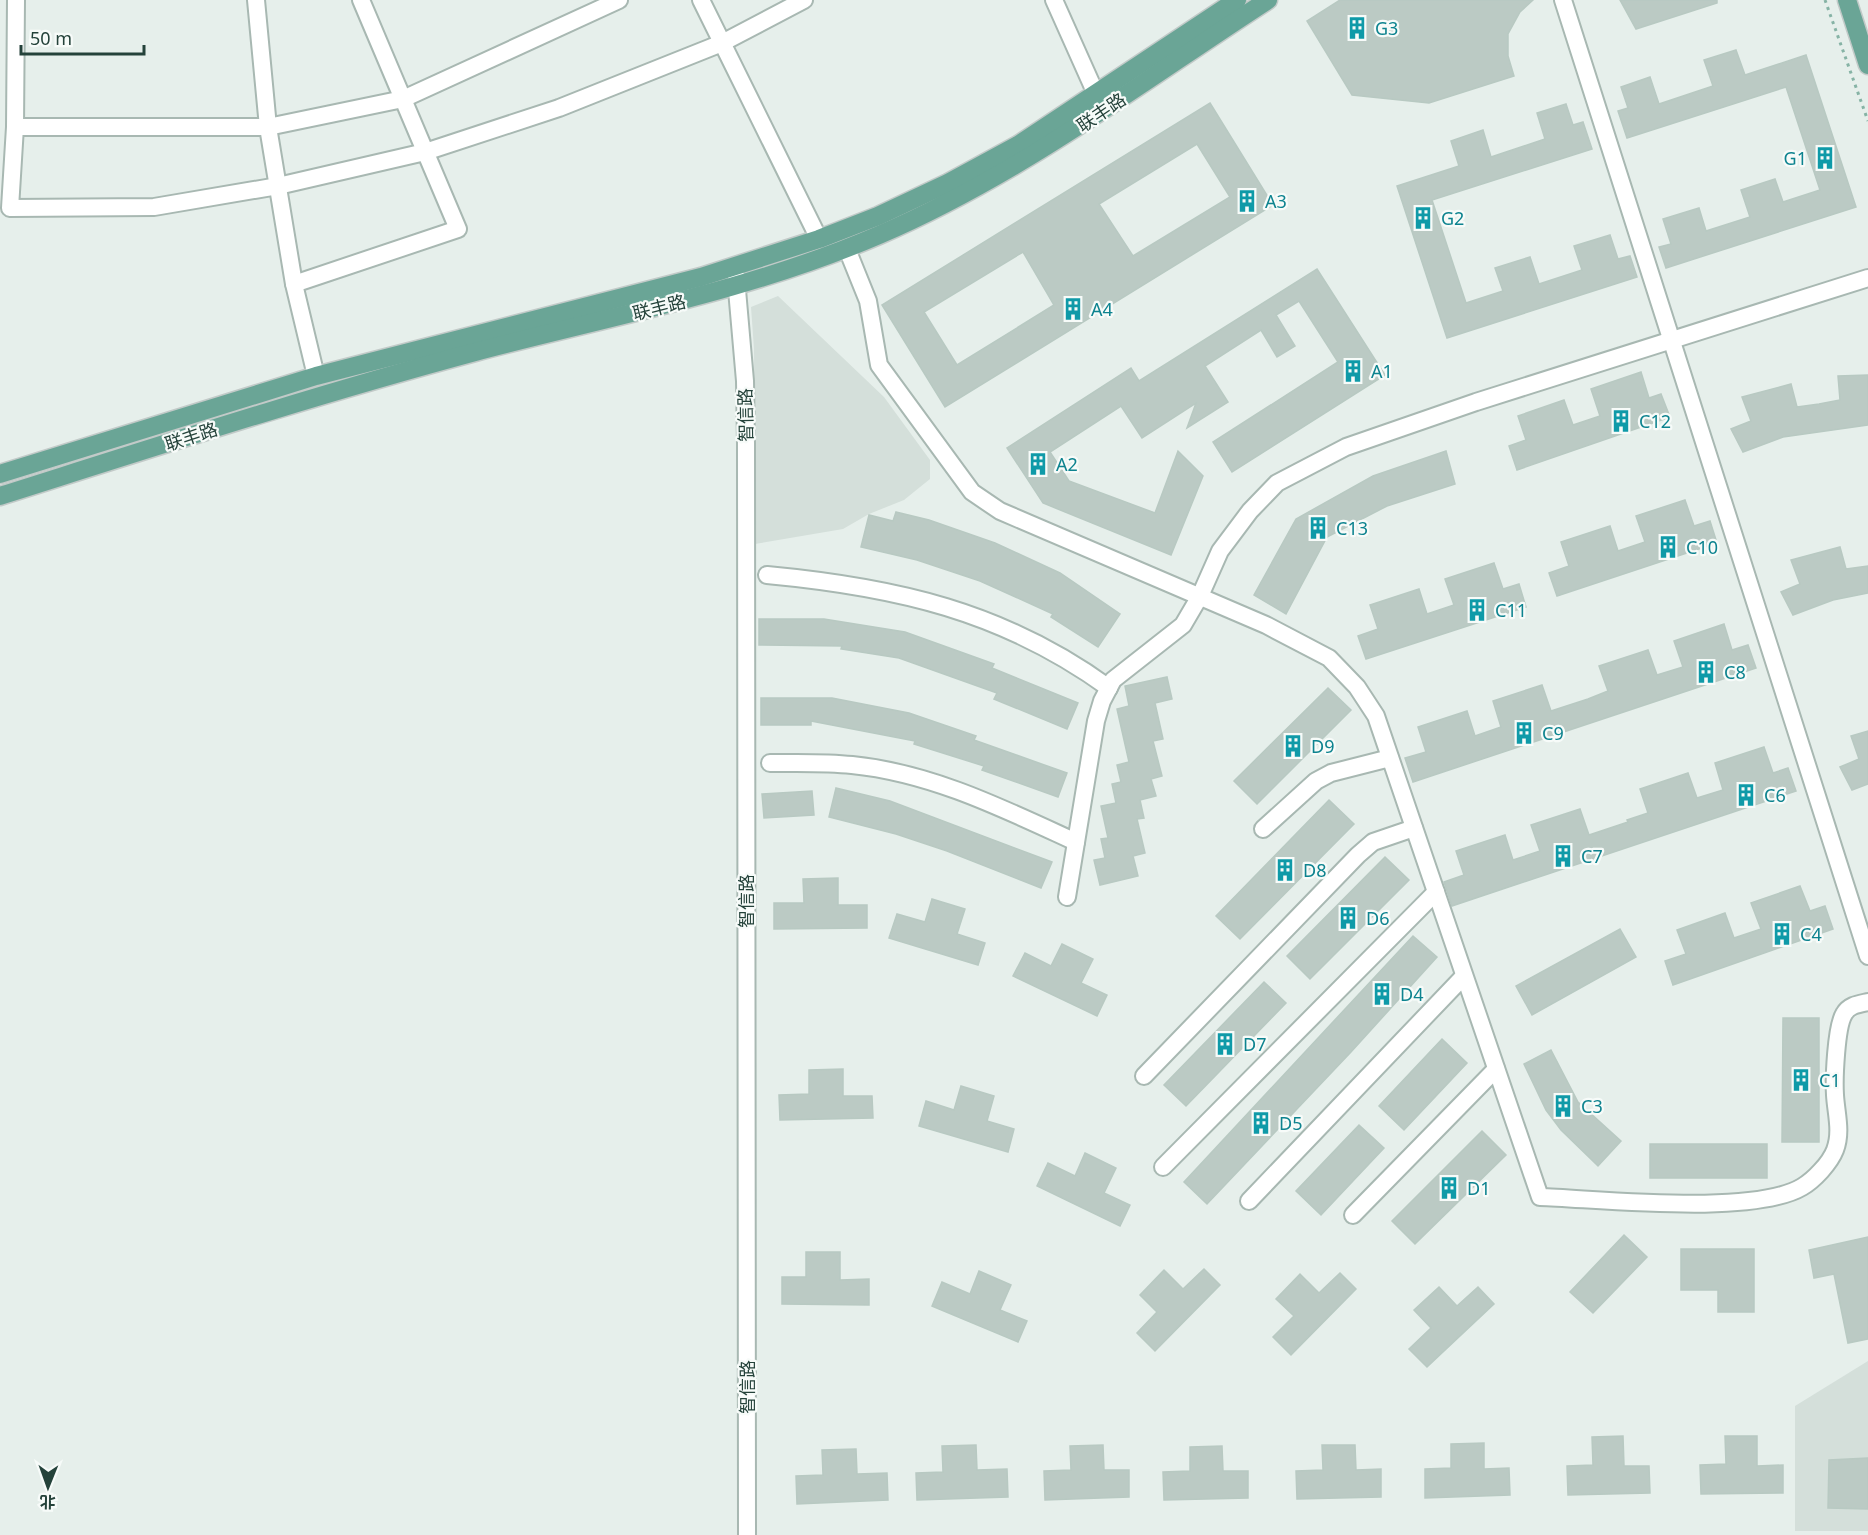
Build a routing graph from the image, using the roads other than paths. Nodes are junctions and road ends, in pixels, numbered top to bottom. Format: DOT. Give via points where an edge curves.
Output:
graph roads {
  1 [pos="16,0"];
  2 [pos="256,0"];
  3 [pos="361,0"];
  4 [pos="619,0"];
  5 [pos="701,0"];
  6 [pos="804,0"];
  7 [pos="1054,0"];
  8 [pos="1237,0"];
  9 [pos="1268,0"];
  10 [pos="1563,0"];
  11 [pos="1847,0"];
  12 [pos="722,43"];
  13 [pos="1868,65"];
  14 [pos="1096,94"];
  15 [pos="403,99"];
  16 [pos="268,126"];
  17 [pos="15,127"];
  18 [pos="425,152"];
  19 [pos="278,186"];
  20 [pos="819,240"];
  21 [pos="847,249"];
  22 [pos="731,278"];
  23 [pos="1868,278"];
  24 [pos="294,284"];
  25 [pos="1673,340"];
  26 [pos="316,376"];
  27 [pos="0,474"];
  28 [pos="0,496"];
  29 [pos="767,575"];
  30 [pos="1200,596"];
  31 [pos="1109,688"];
  32 [pos="1390,758"];
  33 [pos="770,763"];
  34 [pos="1414,828"];
  35 [pos="1263,829"];
  36 [pos="1076,842"];
  37 [pos="1436,892"];
  38 [pos="1067,897"];
  39 [pos="1868,956"];
  40 [pos="1464,976"];
  41 [pos="1868,1002"];
  42 [pos="1496,1069"];
  43 [pos="1144,1076"];
  44 [pos="1163,1167"];
  45 [pos="1249,1201"];
  46 [pos="1353,1215"];
  47 [pos="738,1535"];
  48 [pos="747,1535"];
  1 -- 17 [label="street"];
  2 -- 16 [label="street"];
  3 -- 15 [label="street"];
  4 -- 15 [label="street"];
  5 -- 12 [label="street"];
  6 -- 12 [label="street"];
  7 -- 14 [label="street"];
  8 -- 14 [label="main road, 联丰路"];
  9 -- 21 [label="main road, 联丰路" via="1042,151 921,216"];
  10 -- 25 [label="street"];
  11 -- 13 [label="main road"];
  12 -- 18 [label="street" via="559,108"];
  12 -- 20 [label="street"];
  14 -- 20 [label="main road, 联丰路" via="1018,145 948,183"];
  15 -- 16 [label="street"];
  15 -- 18 [label="street"];
  16 -- 17 [label="street"];
  16 -- 19 [label="street"];
  17 -- 19 [label="street" via="10,208 154,207"];
  18 -- 19 [label="street"];
  18 -- 24 [label="street" via="458,229"];
  19 -- 24 [label="street"];
  20 -- 22 [label="main road, 联丰路"];
  21 -- 22 [label="main road, 联丰路" via="785,272"];
  21 -- 30 [label="street" via="867,301 879,365 972,492 1000,511"];
  22 -- 26 [label="main road, 联丰路"];
  22 -- 28 [label="main road, 联丰路" via="341,388"];
  22 -- 47 [label="street, 智信路" via="737,456"];
  22 -- 48 [label="street, 智信路" via="746,444"];
  23 -- 25 [label="street"];
  24 -- 26 [label="street"];
  25 -- 30 [label="street" via="1346,447 1277,483 1220,551"];
  25 -- 39 [label="street"];
  26 -- 27 [label="main road, 联丰路"];
  29 -- 31 [label="street" via="897,592 959,610 1025,637 1079,666"];
  30 -- 31 [label="street" via="1183,625 1113,680"];
  30 -- 32 [label="street" via="1329,658 1358,687 1376,716"];
  31 -- 36 [label="street" via="1096,721"];
  32 -- 34 [label="street"];
  32 -- 35 [label="street" via="1331,773 1316,781"];
  33 -- 36 [label="street" via="852,765 917,777 981,798"];
  34 -- 37 [label="street"];
  34 -- 43 [label="street" via="1373,842 1358,855"];
  36 -- 38 [label="street"];
  37 -- 40 [label="street"];
  37 -- 44 [label="street"];
  40 -- 42 [label="street"];
  40 -- 45 [label="street"];
  41 -- 42 [label="street" via="1852,1006 1841,1024 1835,1150 1803,1186 1778,1197 1733,1203 1540,1197"];
  42 -- 46 [label="street"];
}
